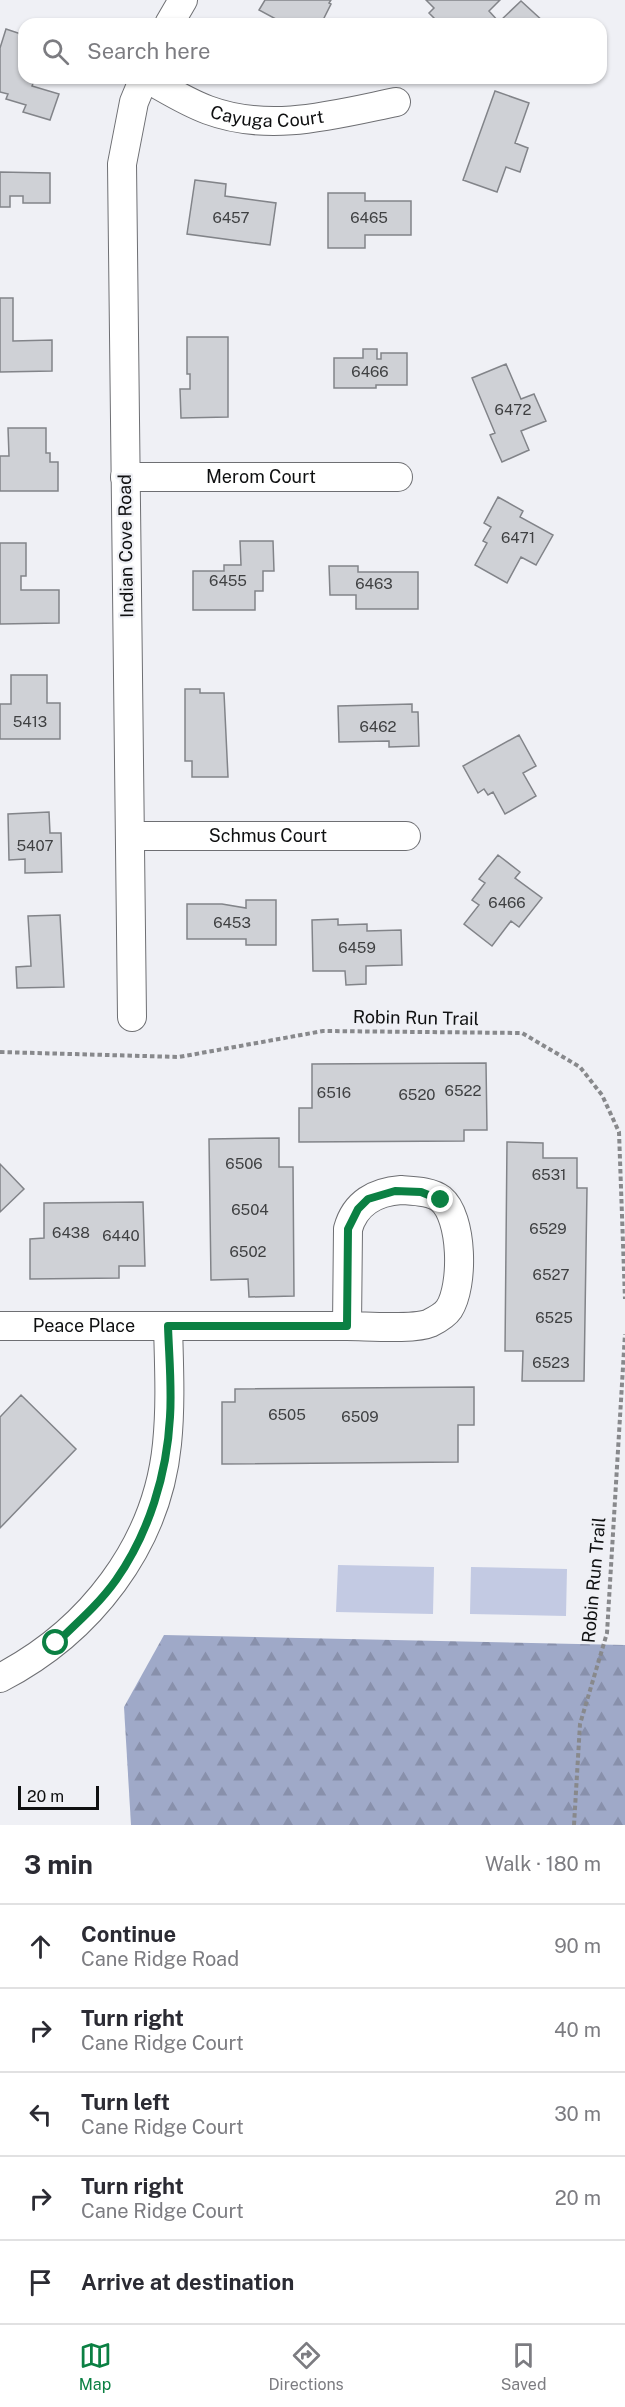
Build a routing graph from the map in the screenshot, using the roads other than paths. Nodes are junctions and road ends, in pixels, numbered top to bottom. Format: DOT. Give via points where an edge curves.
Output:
graph roads {
  1 [pos="183,0"];
  2 [pos="172,18"];
  3 [pos="142,84"];
  4 [pos="157,84"];
  5 [pos="396,102"];
  6 [pos="125,477"];
  7 [pos="398,477"];
  8 [pos="130,836"];
  9 [pos="406,836"];
  10 [pos="132,1017"];
  11 [pos="0,1326"];
  12 [pos="168,1326"];
  13 [pos="347,1326"];
  14 [pos="0,1678"];
  1 -- 2 [label="street"];
  3 -- 6 [label="street, Indian Cove Road" via="134,102 122,164"];
  4 -- 5 [label="street, Cayuga Court" via="209,110 262,121 302,120"];
  6 -- 7 [label="street, Merom Court"];
  6 -- 8 [label="street, Indian Cove Road"];
  8 -- 9 [label="street, Schmus Court"];
  8 -- 10 [label="street, Indian Cove Road"];
  11 -- 12 [label="street, Peace Place"];
  12 -- 13 [label="street, Peace Place"];
  12 -- 14 [label="street" via="168,1443 161,1480 141,1538 116,1580 75,1627 36,1658"];
  13 -- 13 [label="street" via="348,1229 358,1209 368,1199 395,1191 421,1192 441,1200 452,1211 457,1228 457,1286 448,1310 424,1325"];
}
